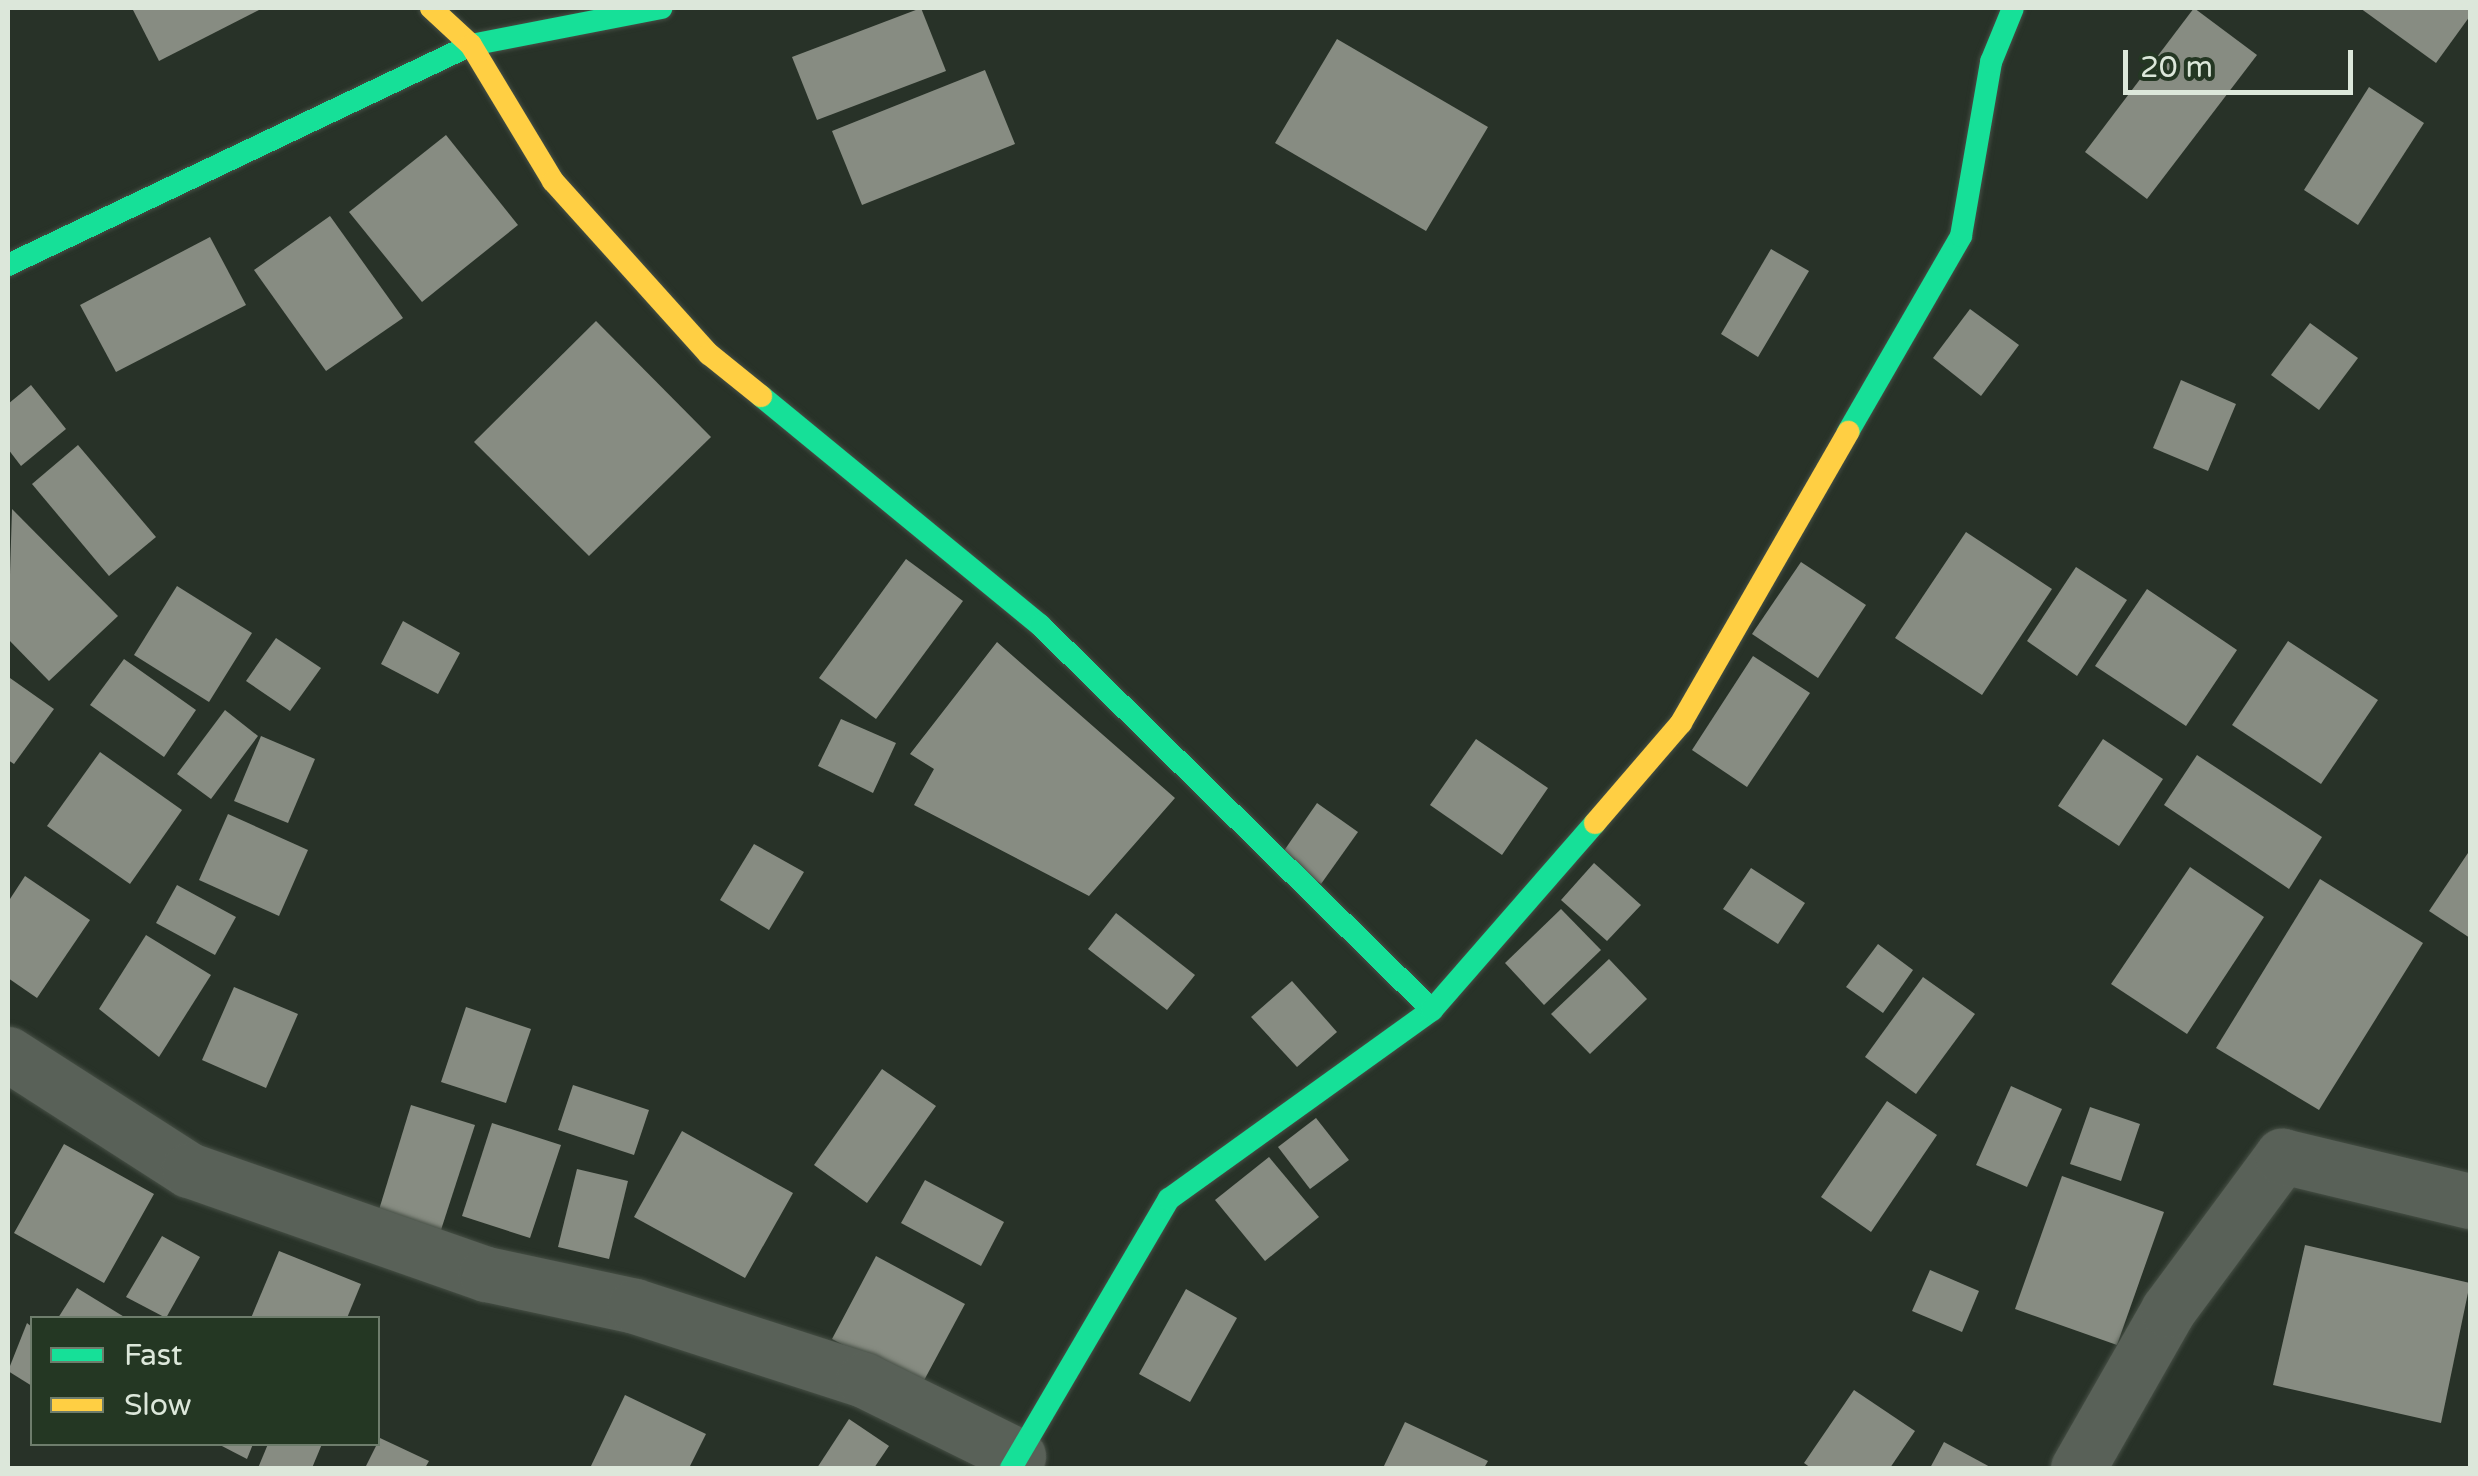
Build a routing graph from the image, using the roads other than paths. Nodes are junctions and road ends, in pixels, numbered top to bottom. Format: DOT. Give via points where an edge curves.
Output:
graph roads {
  1 [pos="430,8"];
  2 [pos="661,8"];
  3 [pos="2013,8"];
  4 [pos="471,45"];
  5 [pos="8,265"];
  6 [pos="1432,1010"];
  7 [pos="8,1054"];
  8 [pos="2470,1201"];
  9 [pos="1014,1462"];
  10 [pos="2078,1468"];
  1 -- 4 [label="street"];
  2 -- 4 [label="street"];
  3 -- 6 [label="street" via="1990,62 1962,236 1682,723"];
  4 -- 5 [label="street"];
  4 -- 6 [label="street" via="552,182 709,354 1040,626"];
  6 -- 9 [label="street" via="1169,1199"];
  7 -- 9 [label="street" via="189,1170 486,1274 635,1306 864,1380"];
  8 -- 10 [label="street" via="2282,1156 2168,1310"];
}
